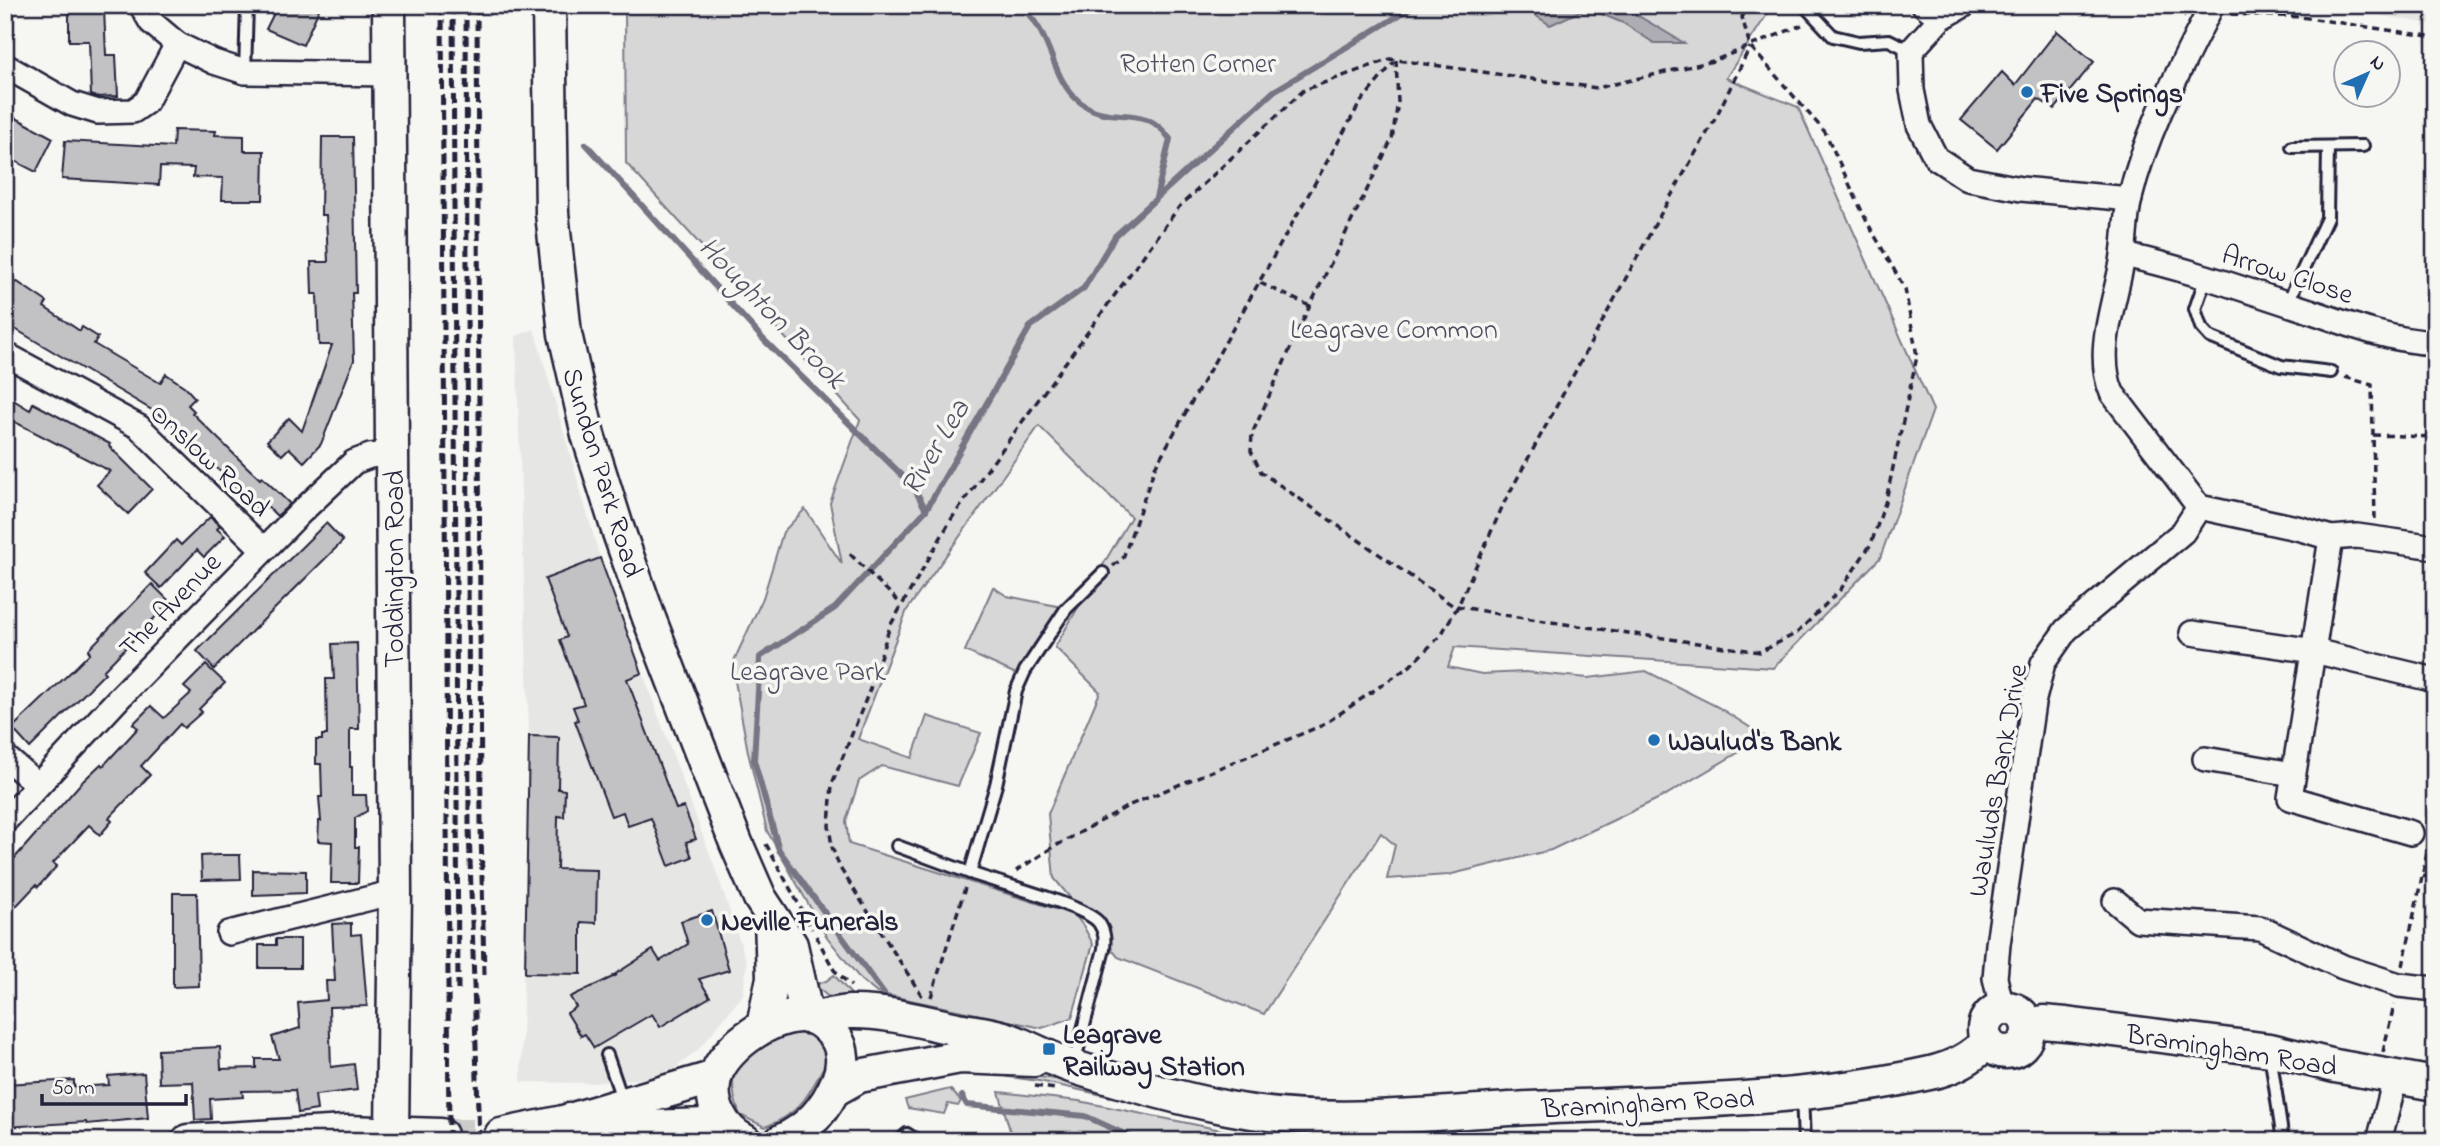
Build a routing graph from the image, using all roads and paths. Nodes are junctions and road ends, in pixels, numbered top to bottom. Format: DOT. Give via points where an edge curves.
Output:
graph roads {
  1 [pos="141,5"];
  2 [pos="247,5"];
  3 [pos="389,5"];
  4 [pos="549,5"];
  5 [pos="1750,5"];
  6 [pos="1804,5"];
  7 [pos="1964,5"];
  8 [pos="2299,5"];
  9 [pos="2222,10"];
  10 [pos="1932,12"];
  11 [pos="2301,17"];
  12 [pos="1815,19"];
  13 [pos="2435,37"];
  14 [pos="177,44"];
  15 [pos="1751,46"];
  16 [pos="1911,51"];
  17 [pos="1395,60"];
  18 [pos="7,67"];
  19 [pos="245,72"];
  20 [pos="390,74"];
  21 [pos="2292,146"];
  22 [pos="2363,146"];
  23 [pos="2328,147"];
  24 [pos="2130,199"];
  25 [pos="2124,255"];
  26 [pos="2206,277"];
  27 [pos="1260,283"];
  28 [pos="2287,304"];
  29 [pos="1310,306"];
  30 [pos="2435,343"];
  31 [pos="5,354"];
  32 [pos="2331,372"];
  33 [pos="2373,435"];
  34 [pos="2435,437"];
  35 [pos="392,453"];
  36 [pos="2199,508"];
  37 [pos="2370,537"];
  38 [pos="2332,538"];
  39 [pos="2435,547"];
  40 [pos="263,549"];
  41 [pos="850,554"];
  42 [pos="1104,573"];
  43 [pos="901,604"];
  44 [pos="1458,606"];
  45 [pos="2192,633"];
  46 [pos="2314,651"];
  47 [pos="2435,680"];
  48 [pos="5,757"];
  49 [pos="2205,759"];
  50 [pos="2293,774"];
  51 [pos="38,786"];
  52 [pos="5,821"];
  53 [pos="2411,832"];
  54 [pos="760,833"];
  55 [pos="897,846"];
  56 [pos="970,873"];
  57 [pos="2422,876"];
  58 [pos="2435,878"];
  59 [pos="998,883"];
  60 [pos="395,892"];
  61 [pos="2115,901"];
  62 [pos="771,914"];
  63 [pos="229,933"];
  64 [pos="851,987"];
  65 [pos="2435,989"];
  66 [pos="930,999"];
  67 [pos="937,1004"];
  68 [pos="2002,1007"];
  69 [pos="811,1018"];
  70 [pos="763,1026"];
  71 [pos="2028,1027"];
  72 [pos="1987,1042"];
  73 [pos="2270,1050"];
  74 [pos="607,1055"];
  75 [pos="1063,1064"];
  76 [pos="2396,1076"];
  77 [pos="715,1077"];
  78 [pos="2435,1084"];
  79 [pos="834,1090"];
  80 [pos="1801,1092"];
  81 [pos="642,1124"];
  82 [pos="815,1130"];
  83 [pos="726,1131"];
  84 [pos="441,1135"];
  85 [pos="501,1135"];
  86 [pos="392,1137"];
  87 [pos="187,1141"];
  88 [pos="781,1141"];
  89 [pos="899,1141"];
  90 [pos="918,1141"];
  91 [pos="1804,1141"];
  92 [pos="2283,1141"];
  93 [pos="2379,1141"];
  1 -- 14 [label="street" via="151,22"];
  2 -- 19 [label="lane"];
  3 -- 20 [label="street, Toddington Road"];
  4 -- 62 [label="street, Sundon Park Road" via="552,213 575,384 649,618 736,843"];
  5 -- 15 [label="path" via="1742,17"];
  6 -- 12 [label="lane"];
  7 -- 10 [label="street"];
  8 -- 11 [label="path"];
  9 -- 11 [label="path"];
  9 -- 24 [label="street" via="2151,136"];
  10 -- 16 [label="street"];
  11 -- 13 [label="path"];
  12 -- 15 [label="path"];
  12 -- 16 [label="lane" via="1833,36 1858,42 1889,40"];
  14 -- 18 [label="street" via="146,102 133,111 98,112 72,104"];
  14 -- 19 [label="street"];
  15 -- 17 [label="path" via="1713,61 1597,88"];
  15 -- 44 [label="path" via="1504,503"];
  15 -- 44 [label="path" via="1825,132 1905,289 1917,356 1886,500 1871,544 1842,589 1797,633 1760,652"];
  16 -- 24 [label="street" via="1919,125 1936,158 1968,179"];
  17 -- 27 [label="path" via="1360,103"];
  17 -- 29 [label="path" via="1398,102 1392,139"];
  17 -- 43 [label="path" via="1304,90 1179,207 952,518"];
  19 -- 20 [label="street"];
  20 -- 35 [label="street, Toddington Road"];
  21 -- 23 [label="lane"];
  22 -- 23 [label="lane"];
  23 -- 28 [label="lane" via="2327,218"];
  24 -- 25 [label="street"];
  25 -- 26 [label="street, Arrow Close"];
  25 -- 36 [label="street" via="2108,331 2105,376 2112,393"];
  26 -- 28 [label="street, Arrow Close"];
  26 -- 32 [label="lane" via="2195,309 2210,337 2281,366"];
  27 -- 29 [label="path"];
  27 -- 42 [label="path" via="1156,467 1123,558"];
  28 -- 30 [label="street, Arrow Close" via="2349,325"];
  29 -- 44 [label="path" via="1252,434 1251,451 1261,472"];
  31 -- 40 [label="street, Onslow Road" via="138,427"];
  32 -- 33 [label="path" via="2372,385"];
  33 -- 34 [label="path"];
  33 -- 37 [label="path" via="2375,517"];
  35 -- 40 [label="street, The Avenue" via="354,462"];
  35 -- 60 [label="street, Toddington Road"];
  36 -- 38 [label="street"];
  36 -- 68 [label="street, Wauluds Bank Drive" via="2183,532 2066,630 2043,663 2033,703 1998,944 1995,978"];
  37 -- 38 [label="street"];
  37 -- 39 [label="street"];
  38 -- 46 [label="street"];
  40 -- 51 [label="street, The Avenue"];
  41 -- 43 [label="path"];
  42 -- 56 [label="lane" via="1066,609 1016,691 996,785"];
  43 -- 66 [label="path" via="832,784 829,826 840,868 923,998"];
  44 -- 59 [label="path" via="1441,635 1410,666 1323,725 1130,805"];
  45 -- 46 [label="street"];
  46 -- 47 [label="street"];
  46 -- 50 [label="street"];
  48 -- 51 [label="street"];
  49 -- 50 [label="street"];
  50 -- 53 [label="street" via="2290,798"];
  51 -- 52 [label="street, The Avenue"];
  54 -- 64 [label="path" via="834,970"];
  55 -- 56 [label="lane"];
  56 -- 59 [label="lane"];
  56 -- 66 [label="path"];
  57 -- 58 [label="path"];
  59 -- 75 [label="lane" via="1090,915 1105,934 1104,949"];
  60 -- 63 [label="street"];
  60 -- 86 [label="street, Toddington Road"];
  61 -- 65 [label="street" via="2138,920 2260,928 2343,967 2399,985"];
  62 -- 69 [label="street, Sundon Park Road" via="791,945"];
  62 -- 70 [label="street, Sundon Park Road" via="772,978"];
  66 -- 67 [label="path"];
  68 -- 71 [label="street" via="2022,1014"];
  68 -- 72 [label="street" via="1985,1021"];
  69 -- 70 [label="street, Bramingham Road" via="785,1018"];
  69 -- 75 [label="street, Bramingham Road" via="875,1013 1009,1040"];
  69 -- 79 [label="street" via="838,1040 842,1070"];
  70 -- 77 [label="street" via="730,1053"];
  71 -- 72 [label="street" via="2025,1041 2013,1051 1999,1051"];
  71 -- 73 [label="street, Bramingham Road" via="2043,1022 2066,1024"];
  72 -- 80 [label="street, Bramingham Road" via="1974,1056 1932,1073"];
  73 -- 76 [label="street, Bramingham Road"];
  73 -- 92 [label="lane"];
  74 -- 81 [label="lane" via="619,1090"];
  75 -- 79 [label="street, Bramingham Road" via="960,1057 859,1076"];
  75 -- 80 [label="street, Bramingham Road" via="1202,1102 1304,1116 1420,1117"];
  76 -- 78 [label="street, Bramingham Road"];
  76 -- 93 [label="street"];
  77 -- 81 [label="street"];
  77 -- 83 [label="street" via="718,1114"];
  79 -- 82 [label="street"];
  80 -- 91 [label="lane"];
  81 -- 83 [label="street"];
  81 -- 85 [label="street" via="563,1122"];
  82 -- 88 [label="street"];
  84 -- 86 [label="street"];
  86 -- 87 [label="street" via="346,1132"];
  89 -- 90 [label="lane" via="907,1134"];
}
